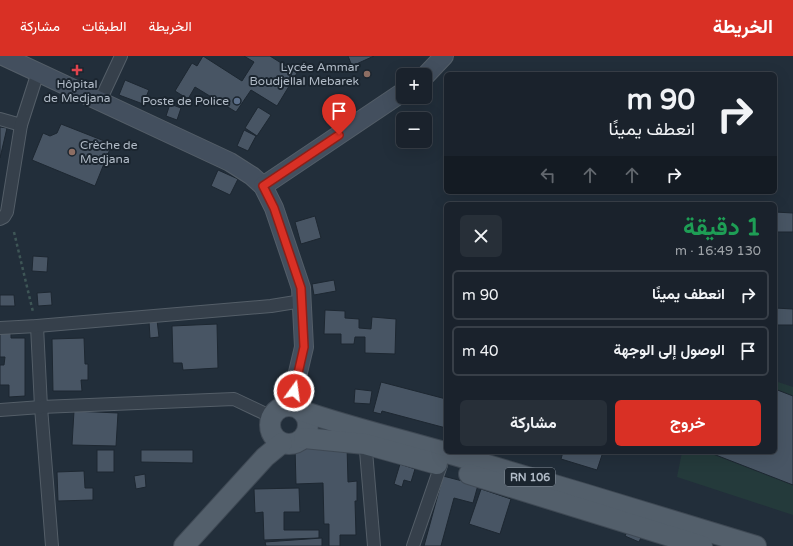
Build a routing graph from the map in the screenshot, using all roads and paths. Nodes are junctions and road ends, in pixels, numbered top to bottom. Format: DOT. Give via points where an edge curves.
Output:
graph roads {
  1 [pos="3,56"];
  2 [pos="121,56"];
  3 [pos="444,56"];
  4 [pos="432,69"];
  5 [pos="38,72"];
  6 [pos="396,97"];
  7 [pos="100,101"];
  8 [pos="0,118"];
  9 [pos="21,125"];
  10 [pos="263,186"];
  11 [pos="0,220"];
  12 [pos="14,232"];
  13 [pos="302,302"];
  14 [pos="37,326"];
  15 [pos="0,328"];
  16 [pos="41,407"];
  17 [pos="296,408"];
  18 [pos="0,410"];
  19 [pos="272,416"];
  20 [pos="365,437"];
  21 [pos="304,438"];
  22 [pos="282,443"];
  23 [pos="444,452"];
  24 [pos="450,454"];
  25 [pos="441,465"];
  26 [pos="52,546"];
  27 [pos="184,546"];
  28 [pos="374,546"];
  29 [pos="413,546"];
  30 [pos="702,546"];
  31 [pos="756,546"];
  1 -- 5 [label="main road"];
  2 -- 7 [label="street"];
  3 -- 4 [label="main road"];
  5 -- 7 [label="main road"];
  5 -- 9 [label="street"];
  6 -- 10 [label="main road"];
  7 -- 10 [label="main road" via="230,162"];
  8 -- 9 [label="street"];
  9 -- 11 [label="street" via="7,212"];
  10 -- 13 [label="main road" via="274,208 301,288"];
  12 -- 14 [label="path"];
  13 -- 14 [label="street"];
  13 -- 17 [label="main road" via="304,347"];
  14 -- 15 [label="street"];
  14 -- 16 [label="street"];
  16 -- 18 [label="street"];
  16 -- 19 [label="street" via="234,398"];
  16 -- 26 [label="street"];
  17 -- 19 [label="main road" via="282,407"];
  17 -- 20 [label="main road, RN 106" via="340,424"];
  17 -- 21 [label="main road" via="309,422 309,429"];
  19 -- 22 [label="main road" via="272,434"];
  20 -- 21 [label="main road, RN 106"];
  20 -- 23 [label="main road, RN 106" via="406,441"];
  20 -- 25 [label="main road, RN 106"];
  20 -- 28 [label="street"];
  21 -- 22 [label="main road" via="288,445"];
  22 -- 27 [label="main road" via="265,457"];
  24 -- 31 [label="main road, RN 106"];
  25 -- 29 [label="street"];
  25 -- 30 [label="main road, RN 106"];
}
